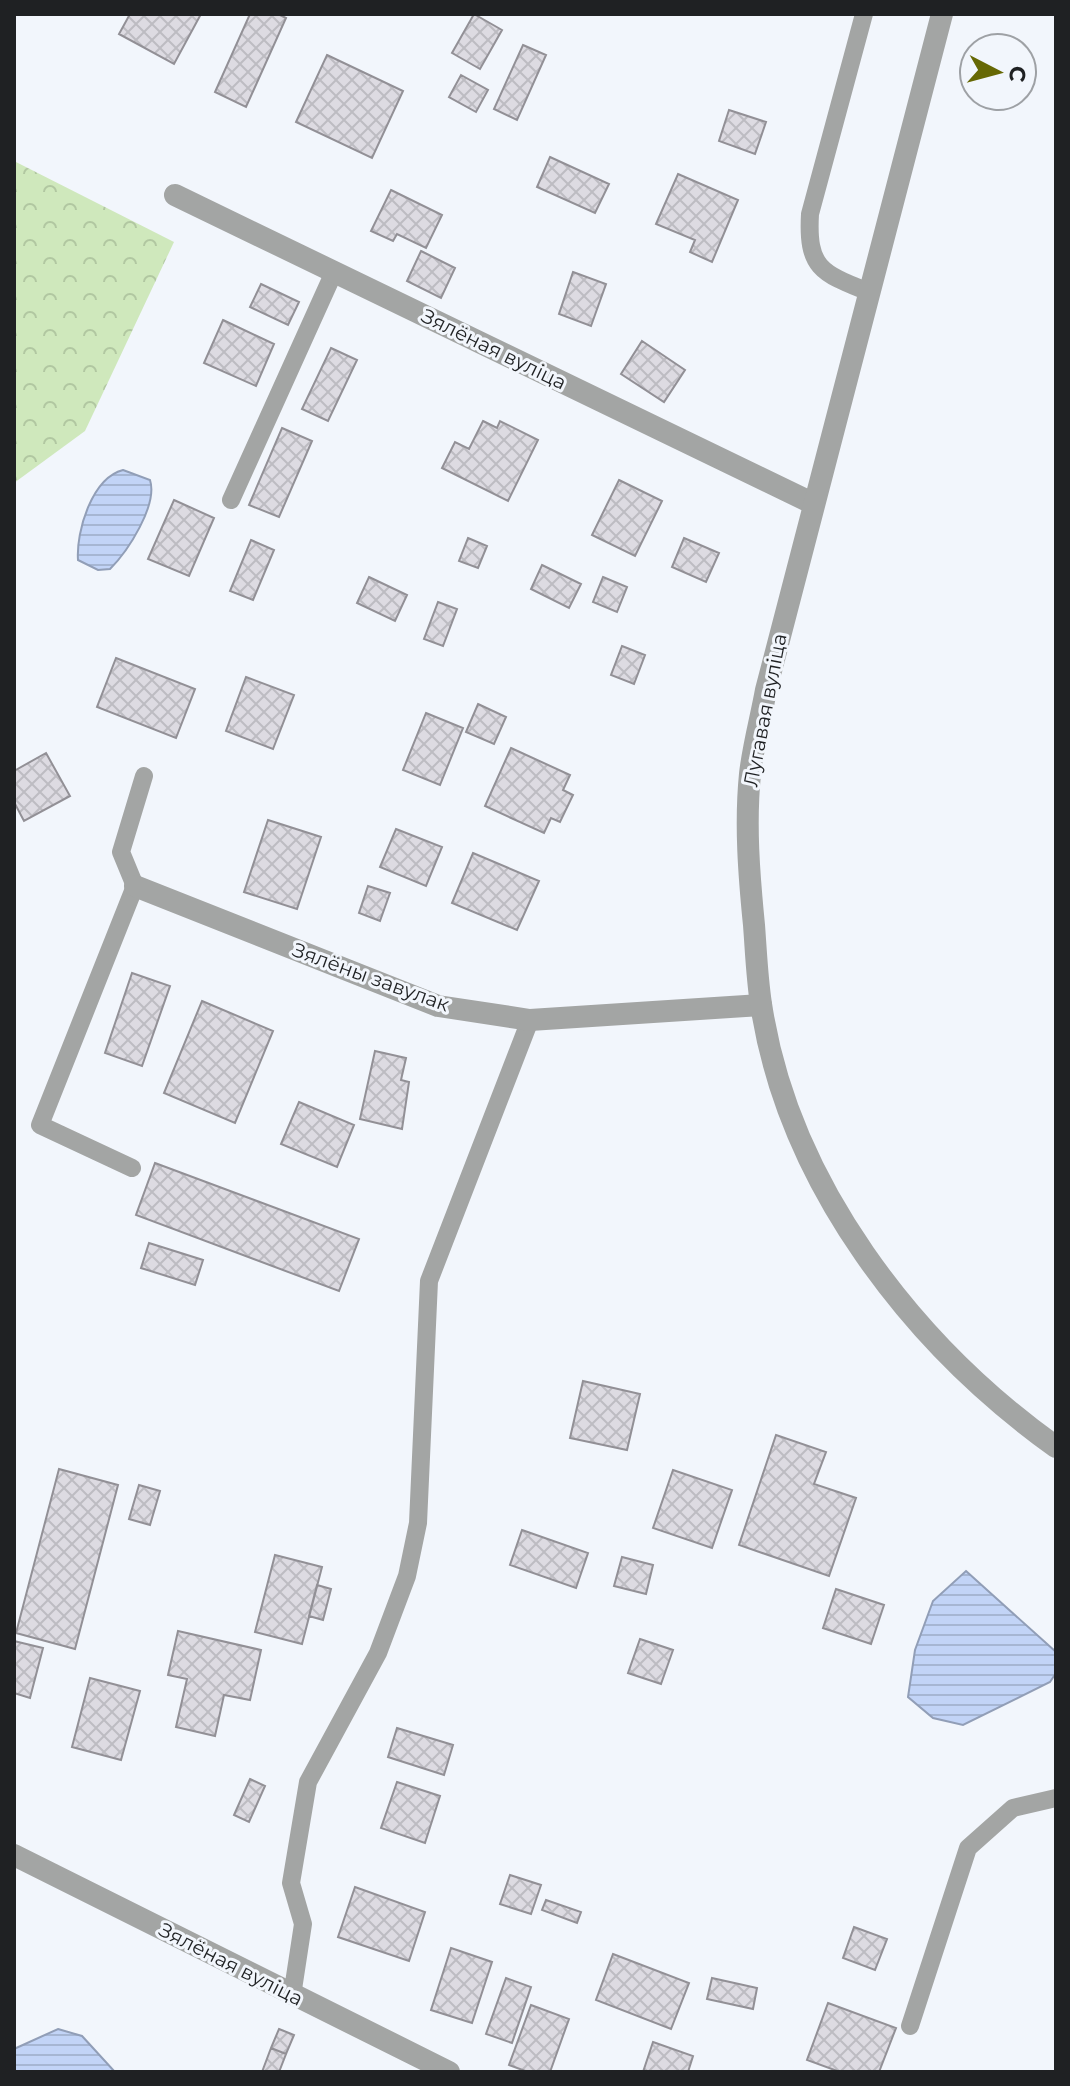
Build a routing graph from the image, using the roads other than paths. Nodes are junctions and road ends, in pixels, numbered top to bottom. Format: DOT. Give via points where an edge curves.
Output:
graph roads {
  1 [pos="864,14"];
  2 [pos="942,14"];
  3 [pos="175,195"];
  4 [pos="334,272"];
  5 [pos="869,292"];
  6 [pos="231,500"];
  7 [pos="812,503"];
  8 [pos="144,776"];
  9 [pos="135,886"];
  10 [pos="761,1005"];
  11 [pos="530,1020"];
  12 [pos="132,1168"];
  13 [pos="1056,1447"];
  14 [pos="1056,1798"];
  15 [pos="14,1855"];
  16 [pos="292,1996"];
  17 [pos="910,2026"];
  18 [pos="449,2072"];
  1 -- 5 [label="lane" via="810,214 808,246 818,267"];
  2 -- 5 [label="street, Лугавая вуліца"];
  3 -- 4 [label="street, Зялёная вуліца"];
  4 -- 6 [label="lane"];
  4 -- 7 [label="street, Зялёная вуліца"];
  5 -- 7 [label="street, Лугавая вуліца"];
  7 -- 10 [label="street, Лугавая вуліца" via="750,774 747,854"];
  8 -- 9 [label="lane" via="121,852"];
  9 -- 11 [label="street, Зялёны завулак" via="438,1006"];
  9 -- 12 [label="lane" via="40,1125"];
  10 -- 11 [label="street, Зялёны завулак"];
  10 -- 13 [label="street, Лугавая вуліца" via="787,1099 836,1212 936,1344 1004,1409"];
  11 -- 16 [label="lane" via="429,1281 418,1523 407,1576 378,1653 308,1782 291,1883 303,1924"];
  14 -- 17 [label="lane" via="1013,1808 968,1848"];
  15 -- 16 [label="street, Зялёная вуліца"];
  16 -- 18 [label="street, Зялёная вуліца"];
}
